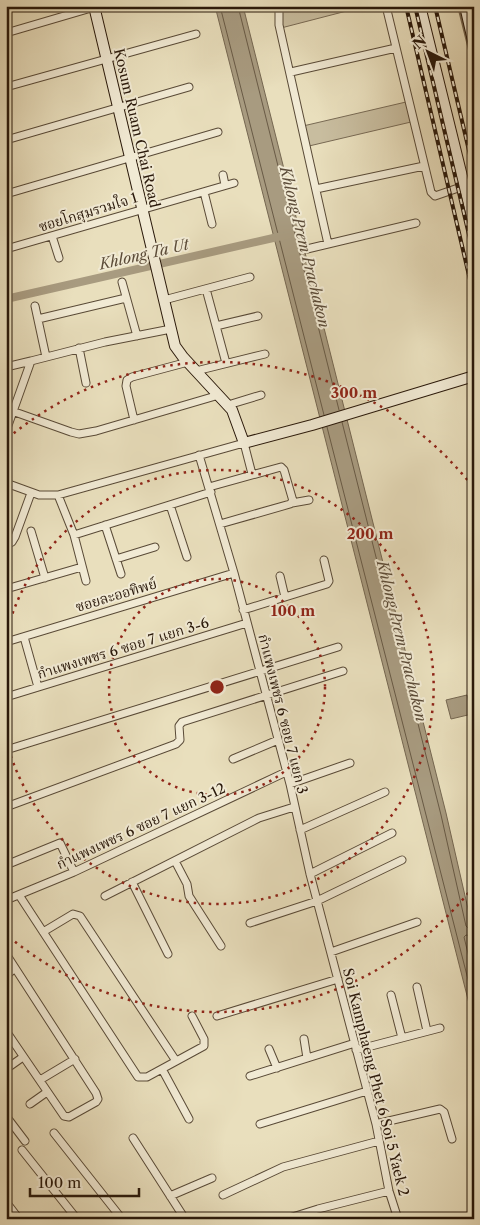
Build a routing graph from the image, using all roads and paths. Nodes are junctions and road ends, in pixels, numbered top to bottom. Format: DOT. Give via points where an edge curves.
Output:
graph roads {
  1 [pos="279,6"];
  2 [pos="386,6"];
  3 [pos="420,6"];
  4 [pos="464,6"];
  5 [pos="473,6"];
  6 [pos="96,7"];
  7 [pos="474,11"];
  8 [pos="6,33"];
  9 [pos="196,34"];
  10 [pos="474,45"];
  11 [pos="396,48"];
  12 [pos="106,58"];
  13 [pos="291,72"];
  14 [pos="6,87"];
  15 [pos="189,87"];
  16 [pos="118,108"];
  17 [pos="218,132"];
  18 [pos="6,140"];
  19 [pos="130,157"];
  20 [pos="424,166"];
  21 [pos="223,175"];
  22 [pos="234,183"];
  23 [pos="225,185"];
  24 [pos="464,186"];
  25 [pos="316,189"];
  26 [pos="204,192"];
  27 [pos="6,194"];
  28 [pos="142,209"];
  29 [pos="416,223"];
  30 [pos="212,224"];
  31 [pos="474,224"];
  32 [pos="52,236"];
  33 [pos="328,244"];
  34 [pos="6,249"];
  35 [pos="307,249"];
  36 [pos="59,258"];
  37 [pos="250,277"];
  38 [pos="122,282"];
  39 [pos="206,289"];
  40 [pos="126,298"];
  41 [pos="164,300"];
  42 [pos="35,306"];
  43 [pos="258,316"];
  44 [pos="38,319"];
  45 [pos="216,326"];
  46 [pos="171,329"];
  47 [pos="137,336"];
  48 [pos="79,348"];
  49 [pos="265,354"];
  50 [pos="46,356"];
  51 [pos="31,361"];
  52 [pos="188,362"];
  53 [pos="226,363"];
  54 [pos="7,364"];
  55 [pos="196,371"];
  56 [pos="474,376"];
  57 [pos="86,383"];
  58 [pos="219,395"];
  59 [pos="261,395"];
  60 [pos="228,405"];
  61 [pos="12,411"];
  62 [pos="134,420"];
  63 [pos="7,427"];
  64 [pos="244,443"];
  65 [pos="199,455"];
  66 [pos="252,474"];
  67 [pos="6,484"];
  68 [pos="210,489"];
  69 [pos="31,493"];
  70 [pos="58,495"];
  71 [pos="309,500"];
  72 [pos="292,503"];
  73 [pos="170,505"];
  74 [pos="220,524"];
  75 [pos="106,525"];
  76 [pos="31,531"];
  77 [pos="74,535"];
  78 [pos="6,544"];
  79 [pos="155,547"];
  80 [pos="187,557"];
  81 [pos="116,559"];
  82 [pos="324,560"];
  83 [pos="82,567"];
  84 [pos="234,573"];
  85 [pos="121,574"];
  86 [pos="280,576"];
  87 [pos="45,578"];
  88 [pos="86,581"];
  89 [pos="6,589"];
  90 [pos="285,598"];
  91 [pos="243,610"];
  92 [pos="247,623"];
  93 [pos="24,637"];
  94 [pos="6,642"];
  95 [pos="338,647"];
  96 [pos="260,670"];
  97 [pos="343,671"];
  98 [pos="38,687"];
  99 [pos="266,696"];
  100 [pos="6,697"];
  101 [pos="278,740"];
  102 [pos="6,750"];
  103 [pos="232,759"];
  104 [pos="350,763"];
  105 [pos="286,772"];
  106 [pos="290,784"];
  107 [pos="385,792"];
  108 [pos="6,807"];
  109 [pos="294,807"];
  110 [pos="300,830"];
  111 [pos="392,833"];
  112 [pos="402,860"];
  113 [pos="175,861"];
  114 [pos="6,865"];
  115 [pos="74,872"];
  116 [pos="310,874"];
  117 [pos="132,882"];
  118 [pos="19,895"];
  119 [pos="105,896"];
  120 [pos="6,900"];
  121 [pos="317,901"];
  122 [pos="417,922"];
  123 [pos="250,923"];
  124 [pos="43,932"];
  125 [pos="221,946"];
  126 [pos="331,952"];
  127 [pos="6,954"];
  128 [pos="168,954"];
  129 [pos="15,968"];
  130 [pos="6,976"];
  131 [pos="338,979"];
  132 [pos="417,987"];
  133 [pos="391,995"];
  134 [pos="192,1016"];
  135 [pos="217,1016"];
  136 [pos="440,1028"];
  137 [pos="428,1031"];
  138 [pos="6,1032"];
  139 [pos="402,1038"];
  140 [pos="304,1040"];
  141 [pos="355,1046"];
  142 [pos="269,1049"];
  143 [pos="23,1057"];
  144 [pos="308,1058"];
  145 [pos="75,1059"];
  146 [pos="176,1062"];
  147 [pos="277,1068"];
  148 [pos="6,1069"];
  149 [pos="162,1069"];
  150 [pos="250,1076"];
  151 [pos="40,1080"];
  152 [pos="367,1091"];
  153 [pos="47,1092"];
  154 [pos="30,1104"];
  155 [pos="6,1116"];
  156 [pos="189,1119"];
  157 [pos="260,1124"];
  158 [pos="376,1124"];
  159 [pos="54,1133"];
  160 [pos="133,1138"];
  161 [pos="452,1139"];
  162 [pos="25,1141"];
  163 [pos="379,1141"];
  164 [pos="22,1150"];
  165 [pos="212,1178"];
  166 [pos="389,1191"];
  167 [pos="223,1195"];
  168 [pos="170,1196"];
  169 [pos="6,1202"];
  170 [pos="120,1218"];
  171 [pos="19,1219"];
  172 [pos="77,1219"];
  173 [pos="185,1219"];
  174 [pos="286,1219"];
  175 [pos="398,1219"];
  1 -- 13 [label="street" via="280,26"];
  2 -- 11 [label="street"];
  3 -- 24 [label="street"];
  4 -- 10 [label="street"];
  5 -- 7 [label="street"];
  6 -- 8 [label="street"];
  6 -- 12 [label="street, Kosum Ruam Chai Road"];
  9 -- 12 [label="street"];
  11 -- 13 [label="street"];
  11 -- 20 [label="street"];
  12 -- 14 [label="street"];
  12 -- 16 [label="street, Kosum Ruam Chai Road"];
  13 -- 25 [label="street"];
  15 -- 16 [label="street"];
  16 -- 18 [label="street"];
  16 -- 19 [label="street, Kosum Ruam Chai Road"];
  17 -- 19 [label="street"];
  19 -- 27 [label="street"];
  19 -- 28 [label="street, Kosum Ruam Chai Road"];
  20 -- 24 [label="street" via="435,196"];
  20 -- 25 [label="street"];
  21 -- 23 [label="street"];
  22 -- 23 [label="street, ซอยโกสุมรวมใจ 1"];
  23 -- 26 [label="street, ซอยโกสุมรวมใจ 1"];
  24 -- 31 [label="street"];
  25 -- 33 [label="street"];
  26 -- 28 [label="street, ซอยโกสุมรวมใจ 1"];
  26 -- 30 [label="street"];
  28 -- 32 [label="street, ซอยโกสุมรวมใจ 1"];
  28 -- 41 [label="street, Kosum Ruam Chai Road"];
  29 -- 33 [label="street"];
  32 -- 34 [label="street, ซอยโกสุมรวมใจ 1"];
  32 -- 36 [label="street"];
  33 -- 35 [label="street"];
  37 -- 39 [label="street"];
  38 -- 40 [label="street"];
  39 -- 41 [label="street"];
  39 -- 45 [label="street"];
  40 -- 44 [label="street"];
  40 -- 47 [label="street"];
  41 -- 46 [label="street, Kosum Ruam Chai Road"];
  42 -- 44 [label="street"];
  43 -- 45 [label="street"];
  44 -- 50 [label="street"];
  45 -- 53 [label="street"];
  46 -- 47 [label="street"];
  46 -- 52 [label="street, Kosum Ruam Chai Road" via="176,346"];
  47 -- 48 [label="street"];
  48 -- 50 [label="street"];
  48 -- 57 [label="street"];
  49 -- 53 [label="street"];
  50 -- 51 [label="street"];
  51 -- 54 [label="street"];
  51 -- 61 [label="street"];
  52 -- 55 [label="street, Kosum Ruam Chai Road"];
  52 -- 62 [label="street" via="128,380 126,386"];
  53 -- 55 [label="street"];
  55 -- 58 [label="street, Kosum Ruam Chai Road"];
  56 -- 64 [label="street"];
  58 -- 60 [label="street, Kosum Ruam Chai Road"];
  58 -- 62 [label="street"];
  59 -- 60 [label="street"];
  60 -- 64 [label="street, Kosum Ruam Chai Road"];
  61 -- 62 [label="street" via="79,434"];
  61 -- 63 [label="street"];
  64 -- 65 [label="street"];
  64 -- 66 [label="street"];
  65 -- 68 [label="street, กำแพงเพชร 6 ซอย 7 แยก 3"];
  65 -- 70 [label="street"];
  66 -- 68 [label="street"];
  66 -- 72 [label="street" via="281,467"];
  67 -- 69 [label="street"];
  68 -- 73 [label="street"];
  68 -- 74 [label="street, กำแพงเพชร 6 ซอย 7 แยก 3"];
  69 -- 70 [label="street"];
  69 -- 78 [label="street" via="15,537"];
  70 -- 77 [label="street"];
  71 -- 72 [label="street"];
  72 -- 74 [label="street"];
  73 -- 75 [label="street"];
  73 -- 80 [label="street"];
  74 -- 84 [label="street, กำแพงเพชร 6 ซอย 7 แยก 3"];
  75 -- 77 [label="street"];
  75 -- 81 [label="street"];
  76 -- 87 [label="street"];
  77 -- 83 [label="street"];
  79 -- 81 [label="street"];
  81 -- 85 [label="street"];
  82 -- 90 [label="street" via="327,584"];
  83 -- 87 [label="street"];
  83 -- 88 [label="street"];
  84 -- 91 [label="street, กำแพงเพชร 6 ซอย 7 แยก 3"];
  84 -- 93 [label="street, ซอยละออทิพย์"];
  86 -- 90 [label="street"];
  87 -- 89 [label="street"];
  90 -- 91 [label="street"];
  91 -- 92 [label="street, กำแพงเพชร 6 ซอย 7 แยก 3"];
  92 -- 96 [label="street, กำแพงเพชร 6 ซอย 7 แยก 3"];
  92 -- 98 [label="street, กำแพงเพชร 6 ซอย 7 แยก 3-6"];
  93 -- 94 [label="street, ซอยละออทิพย์"];
  93 -- 98 [label="street"];
  95 -- 96 [label="street"];
  96 -- 99 [label="street, กำแพงเพชร 6 ซอย 7 แยก 3"];
  96 -- 102 [label="street"];
  97 -- 99 [label="street"];
  98 -- 100 [label="street, กำแพงเพชร 6 ซอย 7 แยก 3-6"];
  99 -- 101 [label="street, กำแพงเพชร 6 ซอย 7 แยก 3"];
  99 -- 108 [label="street" via="180,724 180,740 176,744"];
  101 -- 103 [label="street"];
  101 -- 105 [label="street, กำแพงเพชร 6 ซอย 7 แยก 3"];
  104 -- 106 [label="street"];
  105 -- 106 [label="street, กำแพงเพชร 6 ซอย 7 แยก 3"];
  105 -- 115 [label="street, กำแพงเพชร 6 ซอย 7 แยก 3-12"];
  106 -- 109 [label="street, กำแพงเพชร 6 ซอย 7 แยก 3"];
  107 -- 110 [label="street"];
  109 -- 110 [label="street, กำแพงเพชร 6 ซอย 7 แยก 3"];
  109 -- 113 [label="street" via="259,818"];
  110 -- 116 [label="street, กำแพงเพชร 6 ซอย 7 แยก 3"];
  111 -- 116 [label="street"];
  112 -- 121 [label="street"];
  113 -- 117 [label="street"];
  113 -- 125 [label="street" via="187,884 189,896"];
  114 -- 115 [label="street" via="60,844"];
  115 -- 118 [label="street, กำแพงเพชร 6 ซอย 7 แยก 3-12"];
  116 -- 121 [label="street, กำแพงเพชร 6 ซอย 7 แยก 3"];
  117 -- 119 [label="street"];
  117 -- 128 [label="street"];
  118 -- 120 [label="street, กำแพงเพชร 6 ซอย 7 แยก 3-12"];
  118 -- 124 [label="street"];
  121 -- 123 [label="street"];
  121 -- 126 [label="street, กำแพงเพชร 6 ซอย 7 แยก 3"];
  122 -- 126 [label="street"];
  124 -- 146 [label="street" via="72,914 80,916"];
  124 -- 149 [label="street" via="136,1075 143,1078"];
  126 -- 131 [label="street, Soi Kamphaeng Phet 6 Soi 5 Yaek 2"];
  127 -- 129 [label="street"];
  129 -- 130 [label="street"];
  129 -- 145 [label="street"];
  131 -- 135 [label="street"];
  131 -- 141 [label="street, Soi Kamphaeng Phet 6 Soi 5 Yaek 2"];
  132 -- 137 [label="street"];
  133 -- 139 [label="street"];
  134 -- 146 [label="street" via="204,1046"];
  136 -- 137 [label="street"];
  137 -- 139 [label="street"];
  138 -- 143 [label="street"];
  139 -- 141 [label="street"];
  140 -- 144 [label="street"];
  141 -- 144 [label="street"];
  141 -- 152 [label="street, Soi Kamphaeng Phet 6 Soi 5 Yaek 2"];
  142 -- 147 [label="street"];
  143 -- 148 [label="street"];
  143 -- 151 [label="street"];
  144 -- 147 [label="street"];
  145 -- 151 [label="street"];
  145 -- 153 [label="street" via="98,1096 96,1102 69,1117 62,1113"];
  146 -- 149 [label="street"];
  147 -- 150 [label="street"];
  149 -- 156 [label="street"];
  151 -- 153 [label="street"];
  152 -- 157 [label="street"];
  152 -- 158 [label="street, Soi Kamphaeng Phet 6 Soi 5 Yaek 2"];
  153 -- 154 [label="street"];
  155 -- 162 [label="street"];
  158 -- 161 [label="street" via="440,1109 444,1112"];
  158 -- 163 [label="street, Soi Kamphaeng Phet 6 Soi 5 Yaek 2"];
  159 -- 170 [label="street"];
  160 -- 168 [label="street"];
  163 -- 166 [label="street, Soi Kamphaeng Phet 6 Soi 5 Yaek 2"];
  163 -- 167 [label="street" via="283,1167"];
  164 -- 172 [label="street"];
  165 -- 168 [label="street"];
  166 -- 174 [label="street"];
  166 -- 175 [label="street, Soi Kamphaeng Phet 6 Soi 5 Yaek 2"];
  168 -- 173 [label="street"];
  169 -- 171 [label="street"];
}
